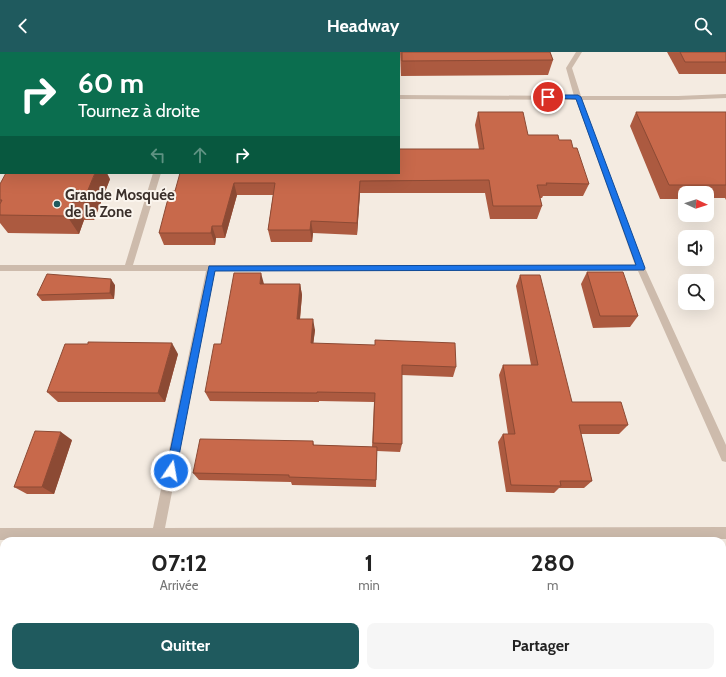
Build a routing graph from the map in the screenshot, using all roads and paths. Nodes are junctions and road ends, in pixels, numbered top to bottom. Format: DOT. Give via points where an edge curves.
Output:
graph roads {
  1 [pos="579,52"];
  2 [pos="726,96"];
  3 [pos="400,97"];
  4 [pos="578,97"];
  5 [pos="157,174"];
  6 [pos="0,268"];
  7 [pos="128,268"];
  8 [pos="211,268"];
  9 [pos="641,268"];
  10 [pos="726,457"];
  11 [pos="0,534"];
  12 [pos="158,534"];
  13 [pos="726,534"];
  14 [pos="393,537"];
  1 -- 4 [label="street" via="569,68"];
  2 -- 4 [label="street"];
  3 -- 4 [label="street"];
  4 -- 9 [label="street"];
  5 -- 7 [label="street"];
  6 -- 7 [label="street"];
  7 -- 8 [label="street"];
  8 -- 9 [label="street"];
  8 -- 12 [label="street"];
  9 -- 10 [label="street"];
  11 -- 12 [label="street"];
  12 -- 14 [label="street"];
  13 -- 14 [label="street"];
}
